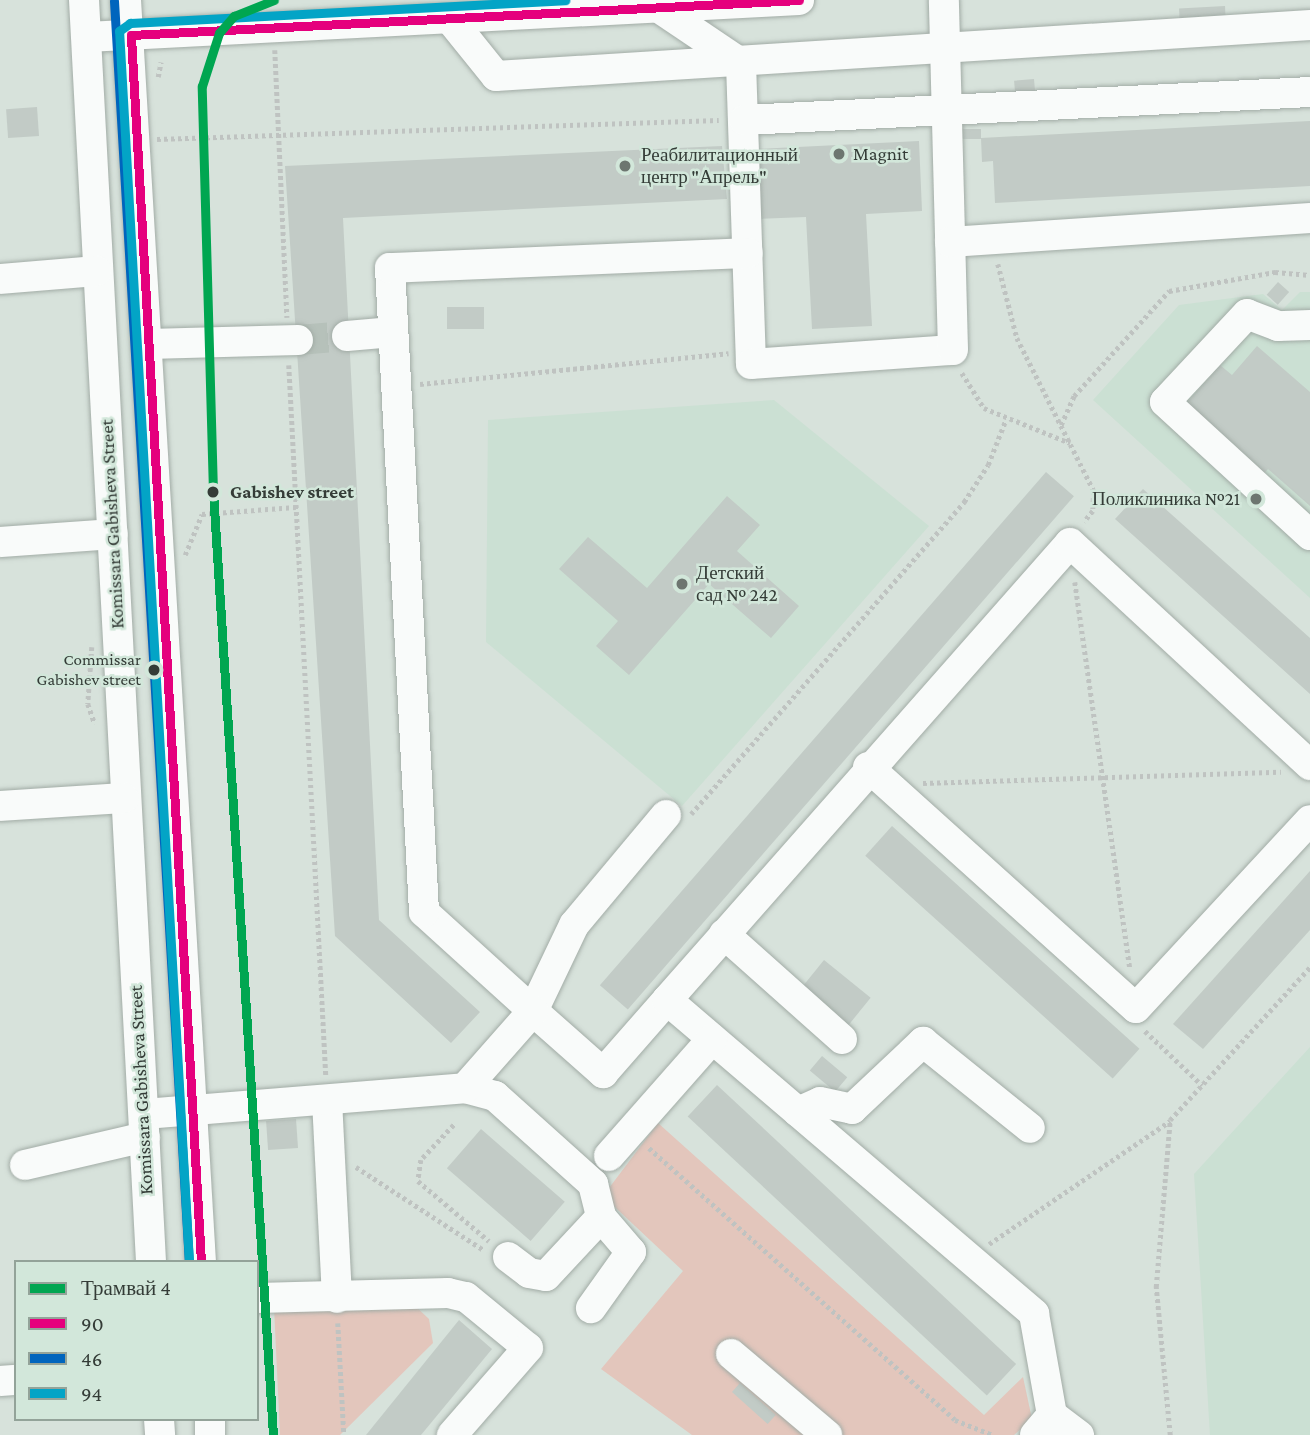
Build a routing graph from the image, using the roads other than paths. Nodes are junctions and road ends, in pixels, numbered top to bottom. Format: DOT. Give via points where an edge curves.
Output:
graph roads {
  1 [pos="84,0"];
  2 [pos="126,0"];
  3 [pos="799,0"];
  4 [pos="944,0"];
  5 [pos="659,8"];
  6 [pos="450,19"];
  7 [pos="1310,25"];
  8 [pos="131,35"];
  9 [pos="87,37"];
  10 [pos="945,47"];
  11 [pos="741,63"];
  12 [pos="1310,92"];
  13 [pos="947,107"];
  14 [pos="744,120"];
  15 [pos="1310,218"];
  16 [pos="950,242"];
  17 [pos="748,253"];
  18 [pos="97,271"];
  19 [pos="0,279"];
  20 [pos="1310,325"];
  21 [pos="393,332"];
  22 [pos="347,336"];
  23 [pos="293,340"];
  24 [pos="148,344"];
  25 [pos="113,534"];
  26 [pos="1310,535"];
  27 [pos="0,542"];
  28 [pos="1303,768"];
  29 [pos="877,776"];
  30 [pos="124,798"];
  31 [pos="0,806"];
  32 [pos="666,815"];
  33 [pos="1310,820"];
  34 [pos="724,934"];
  35 [pos="667,1000"];
  36 [pos="534,1011"];
  37 [pos="712,1039"];
  38 [pos="842,1039"];
  39 [pos="465,1088"];
  40 [pos="327,1100"];
  41 [pos="192,1111"];
  42 [pos="798,1112"];
  43 [pos="144,1126"];
  44 [pos="1030,1128"];
  45 [pos="608,1156"];
  46 [pos="25,1165"];
  47 [pos="601,1217"];
  48 [pos="508,1257"];
  49 [pos="151,1260"];
  50 [pos="201,1260"];
  51 [pos="259,1298"];
  52 [pos="337,1298"];
  53 [pos="591,1308"];
  54 [pos="731,1354"];
  55 [pos="1043,1425"];
  56 [pos="452,1435"];
  57 [pos="827,1435"];
  58 [pos="1079,1435"];
  1 -- 9 [label="street, Komissara Gabisheva Street"];
  2 -- 8 [label="street"];
  3 -- 5 [label="street"];
  4 -- 10 [label="street"];
  5 -- 6 [label="street"];
  5 -- 11 [label="street"];
  6 -- 8 [label="street"];
  6 -- 11 [label="street" via="496,76"];
  7 -- 10 [label="street"];
  8 -- 9 [label="street"];
  8 -- 24 [label="street"];
  9 -- 18 [label="street, Komissara Gabisheva Street"];
  10 -- 11 [label="street"];
  10 -- 13 [label="street"];
  11 -- 14 [label="street"];
  12 -- 13 [label="street"];
  13 -- 14 [label="street"];
  13 -- 16 [label="street"];
  14 -- 17 [label="street"];
  15 -- 16 [label="street"];
  16 -- 17 [label="street" via="953,350 751,364"];
  17 -- 21 [label="street" via="390,268"];
  18 -- 19 [label="street"];
  18 -- 25 [label="street, Komissara Gabisheva Street"];
  20 -- 26 [label="street" via="1278,326 1247,314 1165,402"];
  21 -- 22 [label="street"];
  21 -- 36 [label="street" via="424,912"];
  23 -- 24 [label="street"];
  24 -- 41 [label="street"];
  25 -- 27 [label="street"];
  25 -- 30 [label="street, Komissara Gabisheva Street"];
  28 -- 29 [label="street" via="1070,543"];
  29 -- 33 [label="street" via="1136,1008"];
  29 -- 34 [label="street"];
  30 -- 31 [label="street"];
  30 -- 43 [label="street, Komissara Gabisheva Street"];
  32 -- 36 [label="street" via="574,926"];
  34 -- 35 [label="street"];
  34 -- 38 [label="street"];
  35 -- 36 [label="street" via="603,1073"];
  35 -- 37 [label="street"];
  36 -- 39 [label="street"];
  37 -- 42 [label="street"];
  37 -- 45 [label="street"];
  39 -- 40 [label="street"];
  39 -- 47 [label="street" via="495,1096 587,1177"];
  40 -- 41 [label="street"];
  40 -- 52 [label="street"];
  41 -- 43 [label="street"];
  41 -- 50 [label="street"];
  42 -- 44 [label="street" via="820,1102 852,1109 923,1042"];
  42 -- 55 [label="street" via="1034,1314"];
  43 -- 46 [label="street"];
  43 -- 49 [label="street, Komissara Gabisheva Street"];
  47 -- 48 [label="street" via="546,1276 529,1273"];
  47 -- 53 [label="street" via="631,1252"];
  51 -- 52 [label="street"];
  52 -- 56 [label="street" via="448,1293 466,1297 528,1348"];
  54 -- 57 [label="street"];
  55 -- 58 [label="street"];
}
